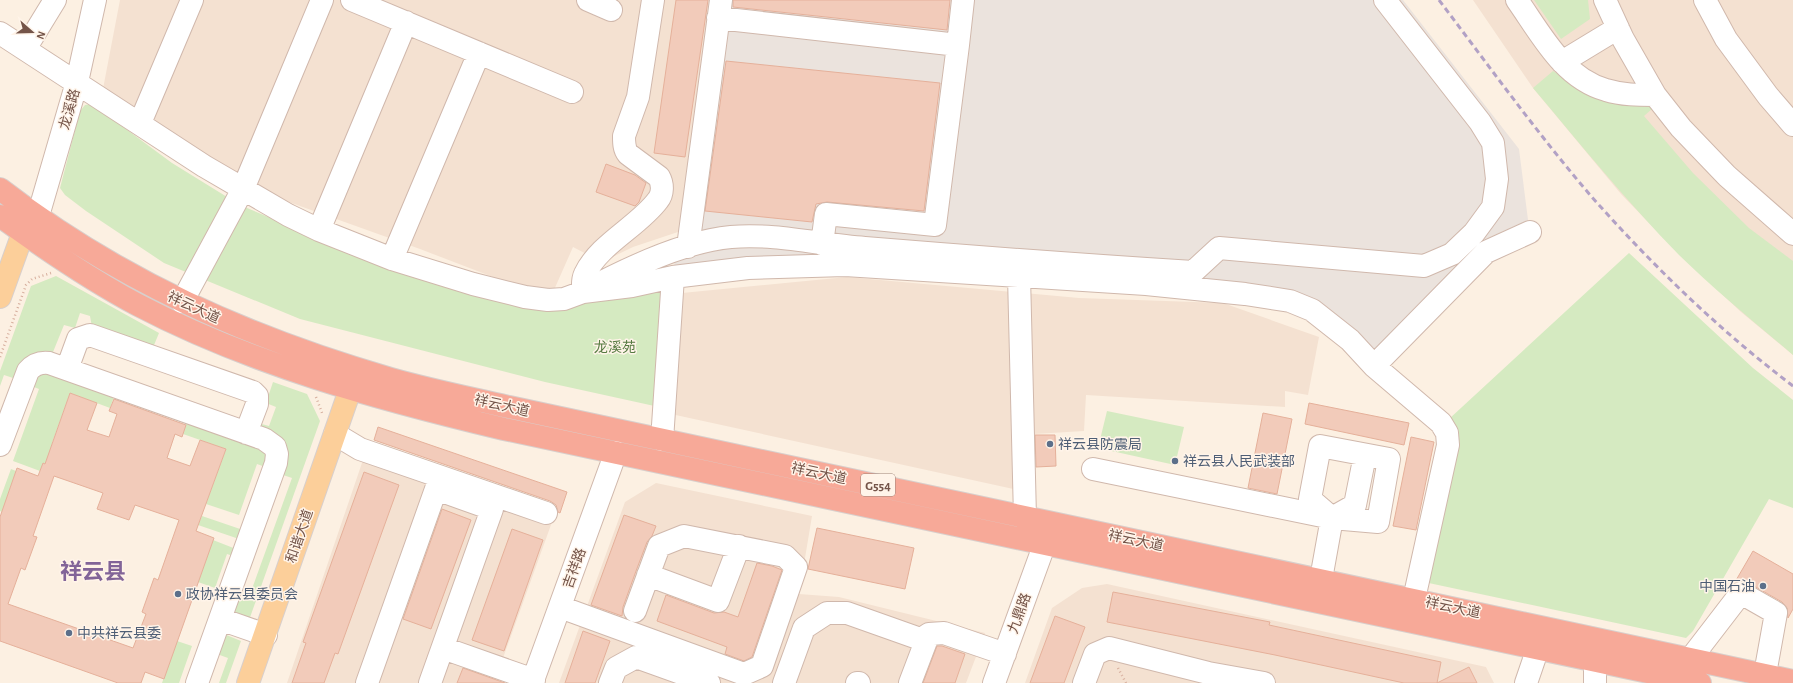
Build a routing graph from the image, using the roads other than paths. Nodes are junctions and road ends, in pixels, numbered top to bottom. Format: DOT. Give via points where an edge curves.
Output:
graph roads {
  1 [pos="55,0"];
  2 [pos="96,0"];
  3 [pos="192,0"];
  4 [pos="322,0"];
  5 [pos="352,0"];
  6 [pos="588,0"];
  7 [pos="653,0"];
  8 [pos="963,0"];
  9 [pos="1385,0"];
  10 [pos="1517,0"];
  11 [pos="1605,0"];
  12 [pos="1705,0"];
  13 [pos="719,9"];
  14 [pos="611,10"];
  15 [pos="406,22"];
  16 [pos="1618,28"];
  17 [pos="0,33"];
  18 [pos="958,45"];
  19 [pos="25,49"];
  20 [pos="478,53"];
  21 [pos="1562,62"];
  22 [pos="77,82"];
  23 [pos="572,92"];
  24 [pos="1655,95"];
  25 [pos="140,123"];
  26 [pos="1793,125"];
  27 [pos="0,189"];
  28 [pos="243,189"];
  29 [pos="0,216"];
  30 [pos="38,216"];
  31 [pos="319,230"];
  32 [pos="1530,232"];
  33 [pos="23,233"];
  34 [pos="1793,234"];
  35 [pos="822,244"];
  36 [pos="688,247"];
  37 [pos="392,259"];
  38 [pos="1019,276"];
  39 [pos="673,277"];
  40 [pos="583,292"];
  41 [pos="0,297"];
  42 [pos="182,302"];
  43 [pos="1374,366"];
  44 [pos="67,369"];
  45 [pos="350,390"];
  46 [pos="622,431"];
  47 [pos="246,433"];
  48 [pos="334,434"];
  49 [pos="662,440"];
  50 [pos="0,445"];
  51 [pos="616,452"];
  52 [pos="1093,469"];
  53 [pos="546,513"];
  54 [pos="1025,517"];
  55 [pos="1332,518"];
  56 [pos="1051,522"];
  57 [pos="1045,543"];
  58 [pos="739,546"];
  59 [pos="648,574"];
  60 [pos="1321,580"];
  61 [pos="1414,599"];
  62 [pos="560,606"];
  63 [pos="635,612"];
  64 [pos="220,619"];
  65 [pos="1544,627"];
  66 [pos="266,635"];
  67 [pos="920,640"];
  68 [pos="443,648"];
  69 [pos="1538,648"];
  70 [pos="1005,654"];
  71 [pos="1691,658"];
  72 [pos="1595,660"];
  73 [pos="1765,674"];
  74 [pos="533,681"];
  75 [pos="1793,681"];
  76 [pos="197,683"];
  77 [pos="248,683"];
  78 [pos="367,683"];
  79 [pos="430,683"];
  80 [pos="610,683"];
  81 [pos="709,683"];
  82 [pos="784,683"];
  83 [pos="910,683"];
  84 [pos="994,683"];
  85 [pos="1084,683"];
  86 [pos="1264,683"];
  87 [pos="1526,683"];
  88 [pos="1595,683"];
  89 [pos="1700,683"];
  1 -- 19 [label="street"];
  2 -- 22 [label="street, 龙溪路"];
  3 -- 25 [label="street"];
  4 -- 28 [label="street"];
  5 -- 15 [label="street"];
  6 -- 14 [label="street"];
  7 -- 40 [label="street" via="638,98 624,142 628,154 659,177 661,192 654,205 590,266 584,276"];
  8 -- 18 [label="street"];
  9 -- 35 [label="street" via="1480,122 1493,143 1497,179 1493,207 1474,233 1452,254 1424,266 1219,248 1193,272"];
  10 -- 21 [label="street"];
  11 -- 16 [label="street"];
  12 -- 26 [label="street" via="1726,39"];
  13 -- 18 [label="street"];
  13 -- 36 [label="street"];
  15 -- 20 [label="street"];
  15 -- 31 [label="street"];
  16 -- 21 [label="street"];
  16 -- 24 [label="street"];
  17 -- 19 [label="street"];
  18 -- 35 [label="street" via="935,225 826,214"];
  19 -- 22 [label="street"];
  20 -- 23 [label="street"];
  20 -- 37 [label="street"];
  21 -- 24 [label="street" via="1578,77 1605,90 1632,95"];
  22 -- 25 [label="street"];
  22 -- 30 [label="street, 龙溪路"];
  24 -- 34 [label="street" via="1703,152 1748,196"];
  25 -- 28 [label="street"];
  27 -- 30 [label="highway, 祥云大道 / G554"];
  28 -- 31 [label="street"];
  28 -- 42 [label="street"];
  29 -- 33 [label="highway, 祥云大道 / G554"];
  30 -- 33 [label="highway"];
  30 -- 42 [label="highway, 祥云大道 / G554" via="119,269"];
  31 -- 37 [label="street"];
  32 -- 43 [label="street" via="1486,252"];
  33 -- 41 [label="main road"];
  33 -- 45 [label="highway, 祥云大道 / G554" via="108,288 176,324 259,359"];
  35 -- 36 [label="street" via="731,237"];
  36 -- 40 [label="street" via="630,268"];
  37 -- 40 [label="street" via="531,299 564,299"];
  38 -- 39 [label="street" via="846,265 762,268"];
  38 -- 43 [label="street" via="1146,284 1290,301 1312,310 1350,340"];
  38 -- 54 [label="street"];
  39 -- 40 [label="street" via="632,286"];
  39 -- 49 [label="street"];
  42 -- 46 [label="highway, 祥云大道 / G554" via="267,338 355,368 430,389"];
  43 -- 61 [label="street" via="1441,423 1448,436"];
  44 -- 47 [label="street"];
  44 -- 47 [label="street" via="78,339 90,335 253,392 257,396 257,404"];
  44 -- 50 [label="street" via="43,363 28,370"];
  45 -- 48 [label="main road, 和谐大道"];
  45 -- 51 [label="highway, 祥云大道 / G554" via="461,419"];
  46 -- 49 [label="highway, 祥云大道 / G554"];
  46 -- 51 [label="highway"];
  47 -- 64 [label="street" via="275,447 276,464"];
  48 -- 53 [label="street" via="360,449"];
  48 -- 66 [label="main road, 和谐大道"];
  49 -- 54 [label="highway, 祥云大道 / G554"];
  51 -- 57 [label="highway, 祥云大道 / G554"];
  51 -- 62 [label="street, 吉祥路"];
  52 -- 55 [label="street"];
  54 -- 56 [label="highway, 祥云大道 / G554"];
  55 -- 55 [label="street" via="1310,499 1320,446 1365,455 1356,505"];
  55 -- 60 [label="street"];
  56 -- 57 [label="highway"];
  56 -- 60 [label="highway, 祥云大道 / G554"];
  57 -- 69 [label="highway, 祥云大道 / G554"];
  57 -- 70 [label="street, 九鼎路"];
  58 -- 59 [label="street" via="684,536 660,546"];
  58 -- 59 [label="street" via="718,601"];
  58 -- 62 [label="street" via="785,556 796,567 762,666 744,674"];
  59 -- 63 [label="street"];
  60 -- 61 [label="highway, 祥云大道 / G554"];
  61 -- 65 [label="highway, 祥云大道 / G554"];
  62 -- 74 [label="street, 吉祥路"];
  64 -- 66 [label="street"];
  64 -- 76 [label="street"];
  65 -- 69 [label="highway"];
  65 -- 71 [label="highway, 祥云大道 / G554"];
  66 -- 77 [label="main road, 和谐大道"];
  67 -- 70 [label="street" via="929,634 944,633"];
  67 -- 82 [label="street" via="847,613 827,614 804,628"];
  67 -- 83 [label="street" via="926,642"];
  68 -- 74 [label="street"];
  68 -- 78 [label="street" via="492,509 436,489"];
  68 -- 79 [label="street"];
  69 -- 72 [label="highway, 祥云大道 / G554"];
  69 -- 87 [label="street"];
  70 -- 84 [label="street, 九鼎路"];
  71 -- 73 [label="highway, 祥云大道 / G554"];
  71 -- 73 [label="street" via="1741,593 1776,613"];
  72 -- 88 [label="street"];
  72 -- 89 [label="highway, 祥云大道 / G554"];
  73 -- 75 [label="highway, 祥云大道 / G554"];
  80 -- 81 [label="street" via="616,668 636,658"];
  85 -- 86 [label="street" via="1095,654 1109,648 1208,673"];
}
